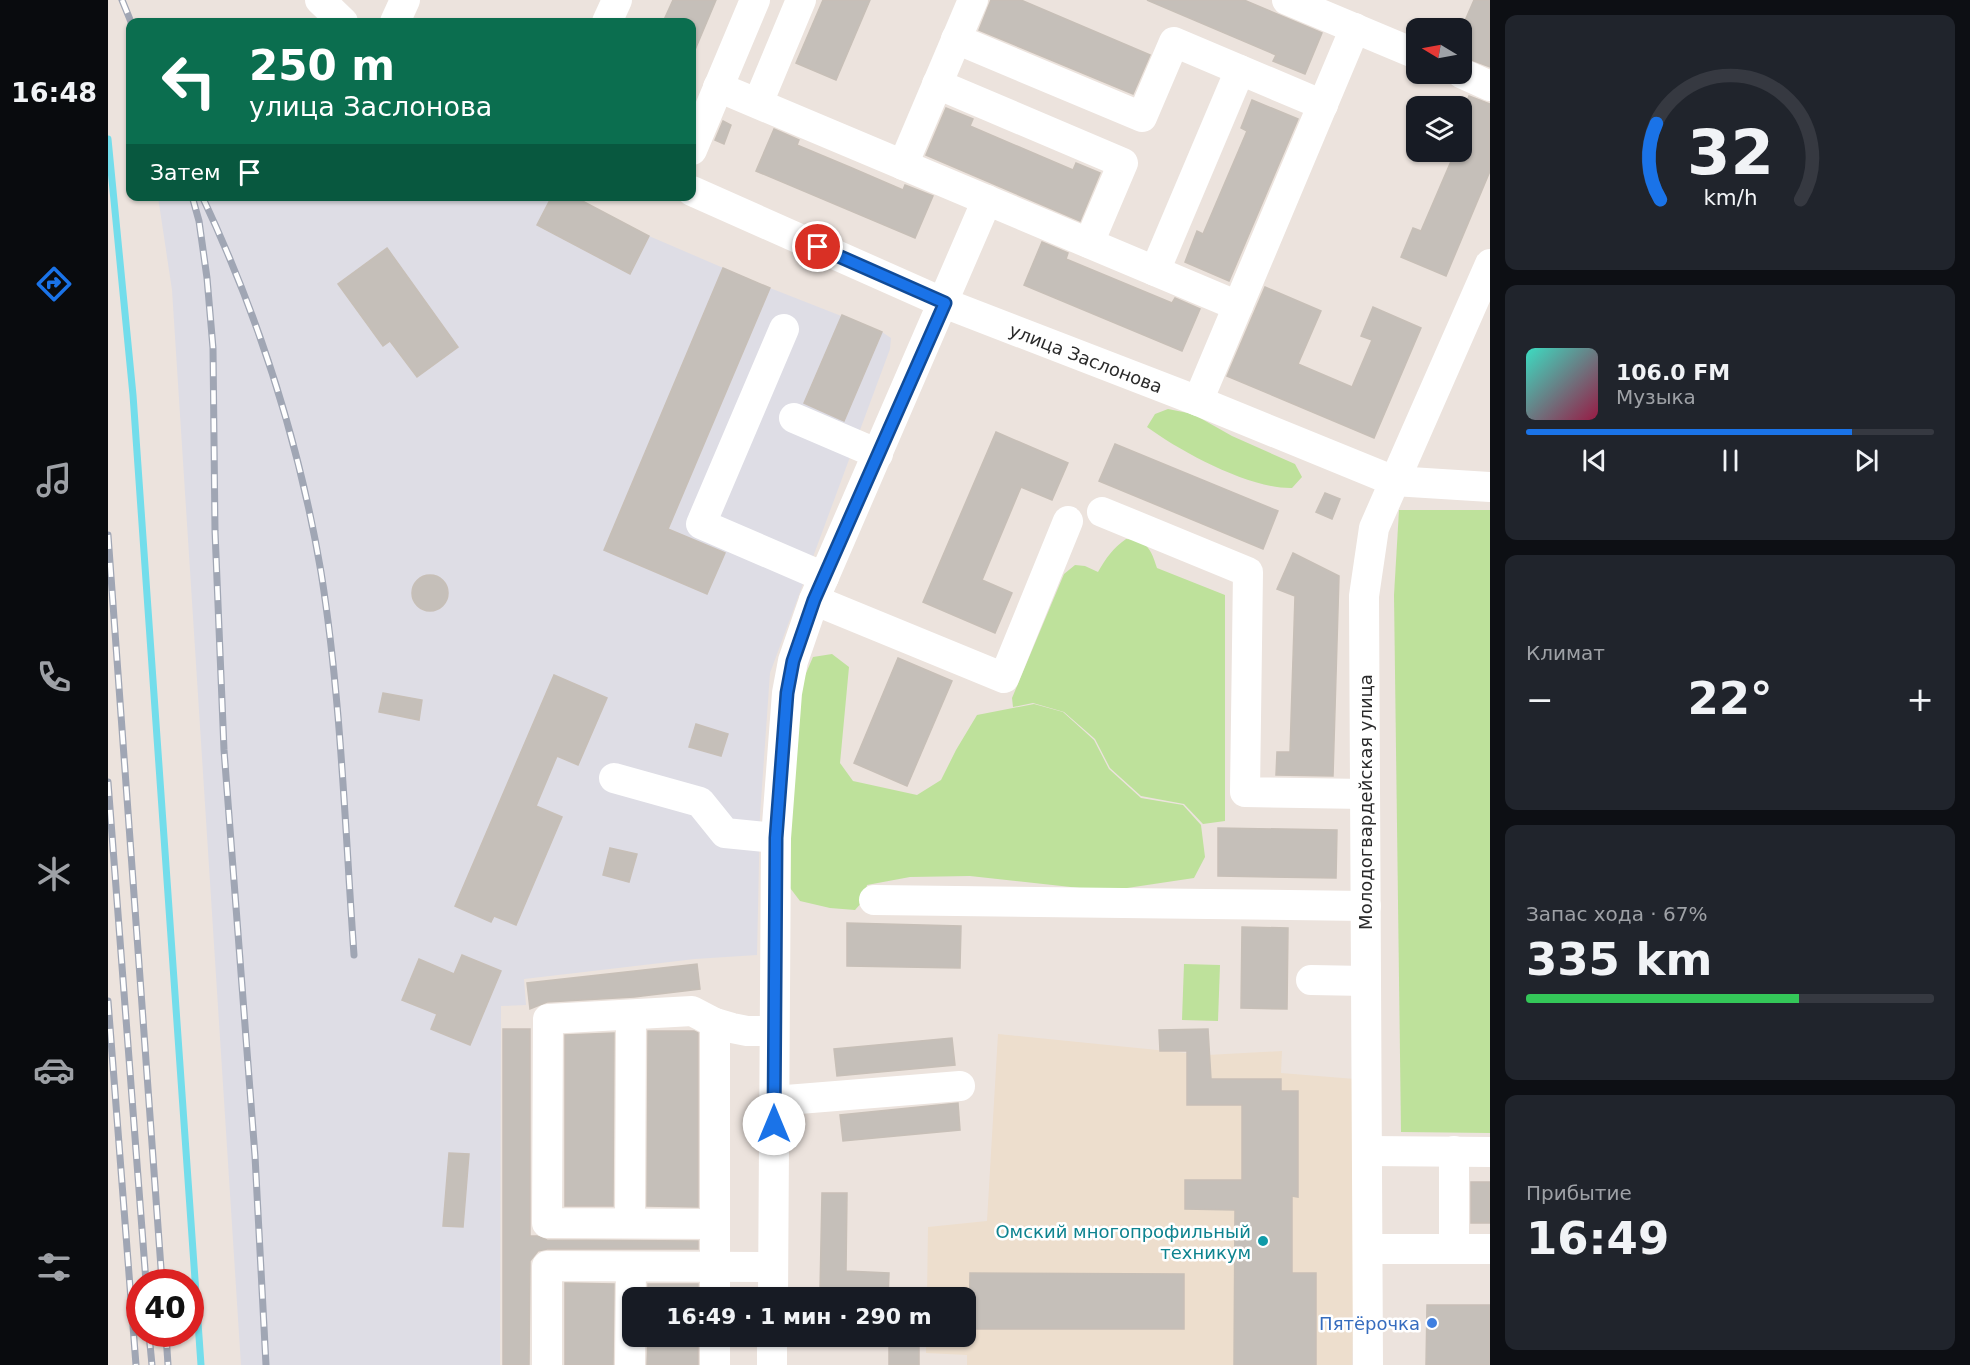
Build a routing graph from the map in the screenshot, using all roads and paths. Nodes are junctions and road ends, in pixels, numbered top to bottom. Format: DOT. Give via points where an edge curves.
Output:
graph roads {
  1 [pos="320,0"];
  2 [pos="405,0"];
  3 [pos="616,0"];
  4 [pos="755,0"];
  5 [pos="801,0"];
  6 [pos="973,0"];
  7 [pos="1287,0"];
  8 [pos="339,18"];
  9 [pos="397,18"];
  10 [pos="609,18"];
  11 [pos="1354,28"];
  12 [pos="956,39"];
  13 [pos="1406,50"];
  14 [pos="1240,70"];
  15 [pos="1472,79"];
  16 [pos="937,84"];
  17 [pos="1490,86"];
  18 [pos="718,87"];
  19 [pos="758,103"];
  20 [pos="1323,105"];
  21 [pos="696,140"];
  22 [pos="903,165"];
  23 [pos="696,193"];
  24 [pos="987,200"];
  25 [pos="1089,243"];
  26 [pos="1490,264"];
  27 [pos="1155,271"];
  28 [pos="945,303"];
  29 [pos="1238,306"];
  30 [pos="784,329"];
  31 [pos="1198,401"];
  32 [pos="794,418"];
  33 [pos="878,454"];
  34 [pos="1394,481"];
  35 [pos="1490,487"];
  36 [pos="1102,512"];
  37 [pos="1068,521"];
  38 [pos="819,588"];
  39 [pos="614,778"];
  40 [pos="1365,794"];
  41 [pos="776,838"];
  42 [pos="874,900"];
  43 [pos="1366,906"];
  44 [pos="1311,980"];
  45 [pos="1366,981"];
  46 [pos="631,1016"];
  47 [pos="715,1023"];
  48 [pos="774,1031"];
  49 [pos="960,1086"];
  50 [pos="774,1101"];
  51 [pos="1368,1151"];
  52 [pos="1454,1151"];
  53 [pos="1490,1152"];
  54 [pos="630,1224"];
  55 [pos="715,1224"];
  56 [pos="1368,1249"];
  57 [pos="1454,1249"];
  58 [pos="1490,1249"];
  59 [pos="631,1266"];
  60 [pos="715,1267"];
  61 [pos="773,1267"];
  62 [pos="715,1287"];
  63 [pos="772,1287"];
  64 [pos="715,1347"];
  65 [pos="772,1347"];
  66 [pos="547,1365"];
  67 [pos="630,1365"];
  68 [pos="715,1365"];
  69 [pos="772,1365"];
  70 [pos="1368,1365"];
  1 -- 8 [label="street"];
  2 -- 9 [label="street"];
  3 -- 10 [label="street"];
  4 -- 18 [label="street"];
  5 -- 19 [label="street"];
  6 -- 12 [label="street"];
  7 -- 11 [label="street"];
  11 -- 13 [label="street"];
  11 -- 20 [label="street"];
  12 -- 14 [label="street" via="1142,117 1174,42"];
  12 -- 16 [label="street"];
  14 -- 20 [label="street"];
  14 -- 27 [label="street"];
  15 -- 17 [label="street"];
  16 -- 22 [label="street"];
  16 -- 25 [label="street" via="1123,163"];
  18 -- 19 [label="street"];
  18 -- 21 [label="street"];
  19 -- 22 [label="street"];
  20 -- 29 [label="street"];
  22 -- 24 [label="street"];
  23 -- 28 [label="street, улица Заслонова"];
  24 -- 25 [label="street"];
  24 -- 28 [label="street"];
  25 -- 27 [label="street"];
  26 -- 34 [label="street, Молодогвардейская улица"];
  27 -- 29 [label="street"];
  28 -- 31 [label="street, улица Заслонова"];
  28 -- 33 [label="street"];
  29 -- 31 [label="street"];
  30 -- 38 [label="street" via="701,524"];
  31 -- 34 [label="street, улица Заслонова"];
  32 -- 33 [label="street"];
  33 -- 38 [label="street"];
  34 -- 35 [label="street, улица Заслонова"];
  34 -- 40 [label="street, Молодогвардейская улица" via="1374,528 1364,596"];
  36 -- 40 [label="street" via="1248,572 1245,792"];
  37 -- 38 [label="street" via="1004,678"];
  38 -- 41 [label="street" via="793,661 787,693"];
  39 -- 41 [label="street" via="700,802 726,833"];
  40 -- 43 [label="street, Молодогвардейская улица"];
  41 -- 48 [label="street"];
  42 -- 43 [label="street"];
  43 -- 45 [label="street, Молодогвардейская улица"];
  44 -- 45 [label="street"];
  45 -- 51 [label="street, Молодогвардейская улица"];
  46 -- 47 [label="street" via="692,1011"];
  46 -- 54 [label="street"];
  46 -- 54 [label="street" via="548,1019 547,1223"];
  47 -- 48 [label="street" via="747,1031"];
  47 -- 55 [label="street"];
  48 -- 50 [label="street"];
  49 -- 50 [label="street"];
  50 -- 61 [label="street"];
  51 -- 52 [label="street"];
  51 -- 56 [label="street, Молодогвардейская улица"];
  52 -- 53 [label="street"];
  52 -- 57 [label="street"];
  54 -- 55 [label="street"];
  55 -- 60 [label="street"];
  56 -- 57 [label="street"];
  56 -- 70 [label="street, Молодогвардейская улица"];
  57 -- 58 [label="street"];
  59 -- 60 [label="street"];
  59 -- 66 [label="street" via="547,1266"];
  59 -- 67 [label="street"];
  60 -- 61 [label="street"];
  60 -- 62 [label="street"];
  61 -- 63 [label="street"];
  64 -- 68 [label="street"];
  65 -- 69 [label="street"];
}
